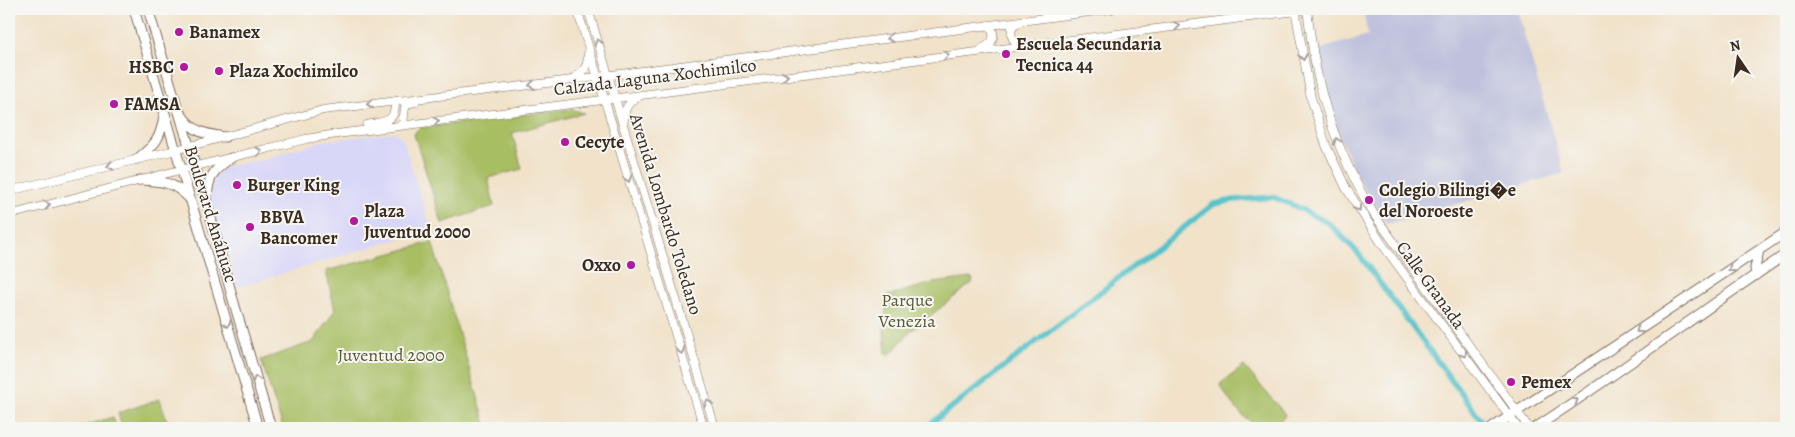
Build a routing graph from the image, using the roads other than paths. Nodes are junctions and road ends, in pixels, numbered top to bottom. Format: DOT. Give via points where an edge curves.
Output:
graph roads {
  1 [pos="135,9"];
  2 [pos="148,9"];
  3 [pos="577,9"];
  4 [pos="588,9"];
  5 [pos="1112,9"];
  6 [pos="1309,9"];
  7 [pos="1295,10"];
  8 [pos="1020,21"];
  9 [pos="988,25"];
  10 [pos="588,44"];
  11 [pos="1019,46"];
  12 [pos="977,51"];
  13 [pos="161,54"];
  14 [pos="608,75"];
  15 [pos="598,77"];
  16 [pos="572,80"];
  17 [pos="480,91"];
  18 [pos="644,93"];
  19 [pos="615,97"];
  20 [pos="604,98"];
  21 [pos="394,101"];
  22 [pos="177,108"];
  23 [pos="164,110"];
  24 [pos="623,124"];
  25 [pos="403,125"];
  26 [pos="322,136"];
  27 [pos="225,137"];
  28 [pos="188,147"];
  29 [pos="176,150"];
  30 [pos="231,158"];
  31 [pos="137,160"];
  32 [pos="194,166"];
  33 [pos="181,170"];
  34 [pos="140,180"];
  35 [pos="9,191"];
  36 [pos="191,200"];
  37 [pos="206,204"];
  38 [pos="9,215"];
  39 [pos="1786,232"];
  40 [pos="1759,250"];
  41 [pos="1786,254"];
  42 [pos="209,264"];
  43 [pos="1756,275"];
  44 [pos="660,283"];
  45 [pos="232,296"];
  46 [pos="678,306"];
  47 [pos="675,331"];
  48 [pos="691,349"];
  49 [pos="1513,414"];
  50 [pos="258,428"];
  51 [pos="271,428"];
  52 [pos="704,428"];
  53 [pos="715,428"];
  54 [pos="1492,428"];
  55 [pos="1518,428"];
  56 [pos="1529,428"];
  57 [pos="1535,428"];
  1 -- 13 [label="main road" via="150,50 156,55"];
  1 -- 23 [label="main road, Boulevard Anáhuac"];
  2 -- 13 [label="main road, Boulevard Anáhuac"];
  3 -- 10 [label="main road, Avenida Lombardo Toledano"];
  14 -- 4 [label="main road, Avenida Lombardo Toledano, one-way"];
  5 -- 8 [label="main road, Calzada Laguna Xochimilco"];
  6 -- 7 [label="main road, Calzada Laguna Xochimilco"];
  49 -- 6 [label="main road, Calle Granada, one-way" via="1356,184 1337,143 1323,98"];
  11 -- 7 [label="main road, Calzada Laguna Xochimilco, one-way"];
  7 -- 49 [label="main road, Calle Granada, one-way" via="1317,117 1346,188 1382,244"];
  8 -- 9 [label="main road, Calzada Laguna Xochimilco"];
  8 -- 11 [label="main road" via="1010,34"];
  9 -- 12 [label="main road" via="994,37 990,44"];
  9 -- 14 [label="main road, Calzada Laguna Xochimilco, one-way"];
  10 -- 15 [label="main road, Avenida Lombardo Toledano"];
  10 -- 16 [label="main road" via="586,67"];
  11 -- 12 [label="main road, Calzada Laguna Xochimilco"];
  18 -- 12 [label="main road, Calzada Laguna Xochimilco, one-way"];
  13 -- 22 [label="main road, Boulevard Anáhuac"];
  14 -- 15 [label="main road, Calzada Laguna Xochimilco"];
  14 -- 19 [label="main road, Avenida Lombardo Toledano"];
  15 -- 16 [label="main road, Calzada Laguna Xochimilco"];
  15 -- 20 [label="main road, Avenida Lombardo Toledano"];
  16 -- 17 [label="main road, Calzada Laguna Xochimilco, one-way"];
  17 -- 21 [label="main road, Calzada Laguna Xochimilco"];
  17 -- 25 [label="main road" via="466,96 410,103 403,111"];
  18 -- 19 [label="main road, Calzada Laguna Xochimilco"];
  18 -- 24 [label="main road" via="630,102"];
  19 -- 20 [label="main road, Calzada Laguna Xochimilco"];
  19 -- 24 [label="main road, Avenida Lombardo Toledano"];
  25 -- 20 [label="main road, Calzada Laguna Xochimilco, one-way"];
  20 -- 44 [label="main road, Avenida Lombardo Toledano, one-way"];
  21 -- 26 [label="main road" via="394,115 387,121"];
  21 -- 27 [label="main road, Calzada Laguna Xochimilco, one-way" via="322,110"];
  22 -- 27 [label="main road" via="196,130"];
  22 -- 28 [label="main road, Boulevard Anáhuac"];
  23 -- 29 [label="main road, Boulevard Anáhuac"];
  23 -- 31 [label="main road" via="159,139"];
  24 -- 46 [label="main road, Avenida Lombardo Toledano"];
  25 -- 26 [label="main road, Calzada Laguna Xochimilco"];
  30 -- 26 [label="main road, Calzada Laguna Xochimilco, one-way"];
  27 -- 28 [label="main road, Calzada Laguna Xochimilco"];
  28 -- 29 [label="main road, Calzada Laguna Xochimilco"];
  28 -- 32 [label="main road, Boulevard Anáhuac"];
  29 -- 31 [label="main road, Calzada Laguna Xochimilco"];
  29 -- 33 [label="main road, Boulevard Anáhuac"];
  30 -- 32 [label="main road, Calzada Laguna Xochimilco"];
  30 -- 37 [label="main road" via="210,176"];
  31 -- 35 [label="main road, Calzada Laguna Xochimilco, one-way"];
  32 -- 33 [label="main road, Calzada Laguna Xochimilco"];
  32 -- 37 [label="main road, Boulevard Anáhuac"];
  33 -- 34 [label="main road, Calzada Laguna Xochimilco"];
  33 -- 36 [label="main road, Boulevard Anáhuac"];
  34 -- 36 [label="main road" via="171,184"];
  38 -- 34 [label="main road, Calzada Laguna Xochimilco, one-way"];
  36 -- 42 [label="main road, Boulevard Anáhuac"];
  37 -- 45 [label="main road, Boulevard Anáhuac"];
  39 -- 40 [label="main road"];
  40 -- 43 [label="main road"];
  40 -- 49 [label="main road, one-way"];
  41 -- 43 [label="main road"];
  42 -- 45 [label="main road" via="225,294"];
  42 -- 50 [label="main road, Boulevard Anáhuac, one-way"];
  57 -- 43 [label="main road, one-way"];
  44 -- 46 [label="main road" via="670,304"];
  44 -- 47 [label="main road, Avenida Lombardo Toledano"];
  51 -- 45 [label="main road, Boulevard Anáhuac, one-way"];
  46 -- 48 [label="main road, Avenida Lombardo Toledano"];
  47 -- 48 [label="main road" via="682,333"];
  47 -- 52 [label="main road, Avenida Lombardo Toledano, one-way"];
  53 -- 48 [label="main road, Avenida Lombardo Toledano, one-way"];
  49 -- 54 [label="main road"];
  49 -- 55 [label="main road, Calle Granada"];
  49 -- 56 [label="main road, Calle Granada"];
}
